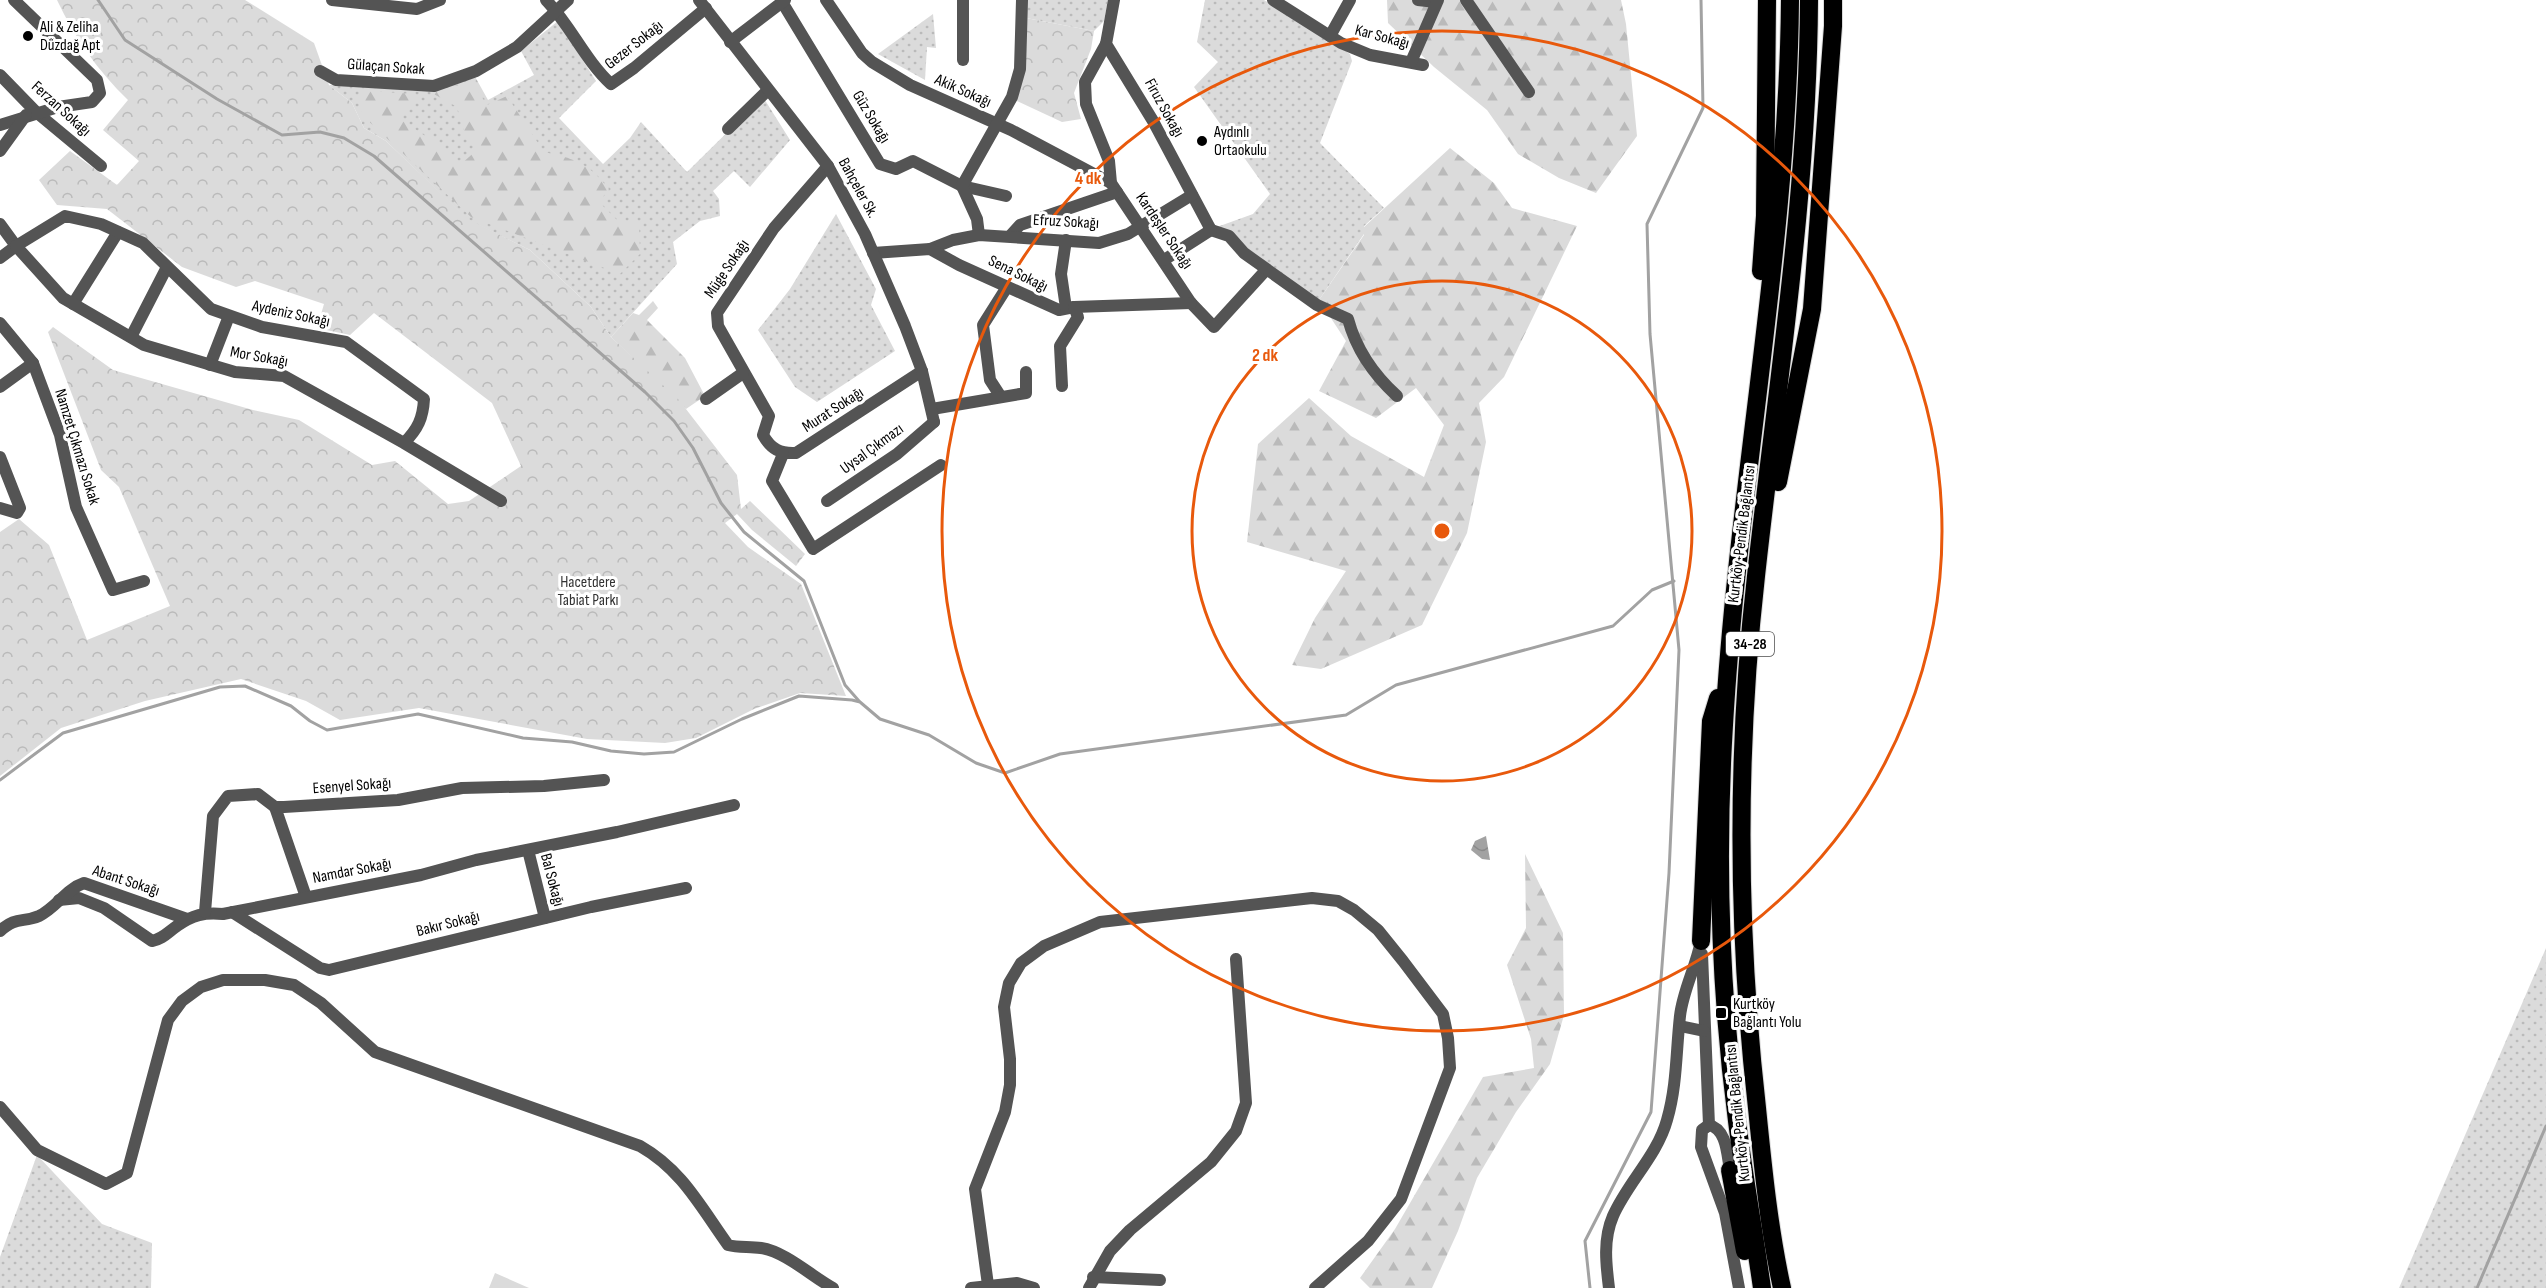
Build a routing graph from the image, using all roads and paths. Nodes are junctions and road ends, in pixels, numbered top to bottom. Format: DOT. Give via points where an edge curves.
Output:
graph roads {
  1 [pos="14,0"];
  2 [pos="332,0"];
  3 [pos="440,0"];
  4 [pos="546,0"];
  5 [pos="568,0"];
  6 [pos="826,0"];
  7 [pos="963,0"];
  8 [pos="1022,0"];
  9 [pos="1114,0"];
  10 [pos="1273,0"];
  11 [pos="1350,0"];
  12 [pos="1418,0"];
  13 [pos="1466,0"];
  14 [pos="1767,0"];
  15 [pos="1790,0"];
  16 [pos="1809,0"];
  17 [pos="1833,0"];
  18 [pos="1845,0"];
  19 [pos="784,1"];
  20 [pos="1437,1"];
  21 [pos="702,4"];
  22 [pos="557,11"];
  23 [pos="1330,36"];
  24 [pos="730,42"];
  25 [pos="1106,44"];
  26 [pos="963,60"];
  27 [pos="320,71"];
  28 [pos="0,75"];
  29 [pos="768,90"];
  30 [pos="1529,92"];
  31 [pos="31,114"];
  32 [pos="1827,120"];
  33 [pos="998,124"];
  34 [pos="0,125"];
  35 [pos="728,129"];
  36 [pos="0,151"];
  37 [pos="101,166"];
  38 [pos="828,166"];
  39 [pos="962,186"];
  40 [pos="1114,187"];
  41 [pos="1192,195"];
  42 [pos="1006,196"];
  43 [pos="0,224"];
  44 [pos="1142,226"];
  45 [pos="1211,230"];
  46 [pos="118,232"];
  47 [pos="979,235"];
  48 [pos="1010,236"];
  49 [pos="1066,240"];
  50 [pos="16,246"];
  51 [pos="930,249"];
  52 [pos="873,253"];
  53 [pos="0,258"];
  54 [pos="1164,260"];
  55 [pos="167,267"];
  56 [pos="1266,270"];
  57 [pos="1007,287"];
  58 [pos="1191,303"];
  59 [pos="73,304"];
  60 [pos="1070,307"];
  61 [pos="229,315"];
  62 [pos="0,323"];
  63 [pos="131,337"];
  64 [pos="1763,355"];
  65 [pos="33,363"];
  66 [pos="210,365"];
  67 [pos="922,371"];
  68 [pos="1026,372"];
  69 [pos="743,373"];
  70 [pos="1062,386"];
  71 [pos="0,387"];
  72 [pos="1397,396"];
  73 [pos="1001,397"];
  74 [pos="706,399"];
  75 [pos="932,409"];
  76 [pos="934,422"];
  77 [pos="404,443"];
  78 [pos="783,454"];
  79 [pos="0,457"];
  80 [pos="941,465"];
  81 [pos="501,501"];
  82 [pos="827,501"];
  83 [pos="0,508"];
  84 [pos="1755,577"];
  85 [pos="144,581"];
  86 [pos="1728,668"];
  87 [pos="604,780"];
  88 [pos="734,805"];
  89 [pos="275,807"];
  90 [pos="528,850"];
  91 [pos="686,888"];
  92 [pos="306,897"];
  93 [pos="59,900"];
  94 [pos="205,912"];
  95 [pos="232,912"];
  96 [pos="545,918"];
  97 [pos="187,919"];
  98 [pos="0,931"];
  99 [pos="1701,941"];
  100 [pos="1236,959"];
  101 [pos="1680,1026"];
  102 [pos="1704,1030"];
  103 [pos="0,1107"];
  104 [pos="1709,1125"];
  105 [pos="1730,1170"];
  106 [pos="1160,1280"];
  107 [pos="1091,1283"];
  108 [pos="988,1285"];
  109 [pos="833,1288"];
  110 [pos="971,1288"];
  111 [pos="1034,1288"];
  112 [pos="1315,1288"];
  113 [pos="1609,1288"];
  114 [pos="1740,1288"];
  115 [pos="1751,1288"];
  116 [pos="1762,1288"];
  117 [pos="1782,1288"];
  1 -- 31 [label="street" via="97,80 100,93 92,102"];
  2 -- 3 [label="street" via="417,9"];
  4 -- 22 [label="street"];
  5 -- 22 [label="street, Gülaçan Sokak"];
  6 -- 33 [label="street, Akik Sokağı" via="872,62 910,85"];
  7 -- 26 [label="street"];
  8 -- 33 [label="street" via="1020,69"];
  9 -- 25 [label="street"];
  10 -- 23 [label="street, Kar Sokağı"];
  11 -- 23 [label="street"];
  12 -- 20 [label="street"];
  13 -- 30 [label="street"];
  14 -- 64 [label="highway"];
  15 -- 64 [label="highway, Kurtköy-Pendik Bağlantısı / 34-28" via="1779,213"];
  16 -- 84 [label="highway, Kurtköy-Pendik Bağlantısı / 34-28" via="1808,88 1798,226"];
  17 -- 32 [label="highway"];
  18 -- 32 [label="highway"];
  19 -- 24 [label="street"];
  19 -- 39 [label="street, Güz Sokağı" via="880,164 896,169 913,161"];
  20 -- 23 [label="street, Kar Sokağı" via="1417,63 1370,55"];
  21 -- 22 [label="street, Gezer Sokağı" via="634,69 611,84"];
  21 -- 24 [label="street, Bahçeler Sk."];
  22 -- 27 [label="street, Gülaçan Sokak" via="517,47 476,71 434,86 336,80"];
  24 -- 29 [label="street, Bahçeler Sk."];
  25 -- 40 [label="street, Kardeşler Sokağı" via="1085,82 1086,104 1109,161"];
  25 -- 41 [label="street, Firuz Sokağı"];
  28 -- 31 [label="street, Ferzan Sokağı"];
  29 -- 35 [label="street"];
  29 -- 38 [label="street, Bahçeler Sk."];
  31 -- 34 [label="street"];
  31 -- 36 [label="street"];
  31 -- 37 [label="street, Ferzan Sokağı"];
  32 -- 84 [label="highway" via="1812,309"];
  33 -- 39 [label="street"];
  33 -- 40 [label="street, Akik Sokağı"];
  38 -- 52 [label="street, Bahçeler Sk."];
  38 -- 69 [label="street, Müge Sokağı" via="774,228 717,313 718,326"];
  39 -- 42 [label="street, Güz Sokağı"];
  39 -- 47 [label="street" via="977,219"];
  40 -- 44 [label="street, Kardeşler Sokağı"];
  40 -- 48 [label="street" via="1020,225"];
  41 -- 44 [label="street, Efruz Sokağı"];
  41 -- 45 [label="street, Firuz Sokağı"];
  43 -- 50 [label="street, Mor Sokağı"];
  44 -- 49 [label="street, Efruz Sokağı" via="1099,243"];
  44 -- 54 [label="street, Kardeşler Sokağı"];
  45 -- 54 [label="street"];
  45 -- 56 [label="street" via="1229,236"];
  46 -- 50 [label="street, Aydeniz Sokağı" via="65,216"];
  46 -- 55 [label="street, Aydeniz Sokağı" via="143,243"];
  46 -- 59 [label="street"];
  47 -- 48 [label="street, Efruz Sokağı"];
  47 -- 51 [label="street, Efruz Sokağı"];
  48 -- 49 [label="street, Efruz Sokağı"];
  49 -- 60 [label="street" via="1061,274"];
  50 -- 53 [label="street, Aydeniz Sokağı"];
  50 -- 59 [label="street, Mor Sokağı"];
  51 -- 52 [label="street"];
  51 -- 57 [label="street, Sena Sokağı"];
  52 -- 67 [label="street, Bahçeler Sk."];
  54 -- 58 [label="street, Kardeşler Sokağı"];
  55 -- 61 [label="street, Aydeniz Sokağı" via="211,309"];
  55 -- 63 [label="street"];
  56 -- 58 [label="street, Kardeşler Sokağı" via="1214,327"];
  56 -- 72 [label="street" via="1317,305 1348,319 1352,334 1377,378"];
  57 -- 60 [label="street, Sena Sokağı" via="1044,306 1059,310"];
  57 -- 73 [label="street" via="983,325 990,380"];
  58 -- 60 [label="street, Sena Sokağı"];
  59 -- 63 [label="street, Mor Sokağı"];
  60 -- 70 [label="street" via="1078,317 1060,346"];
  61 -- 66 [label="street"];
  61 -- 77 [label="street, Aydeniz Sokağı" via="262,327 346,342 371,359 424,399 417,430"];
  62 -- 65 [label="street, Namzet Çıkmazı Sokak"];
  63 -- 66 [label="street, Mor Sokağı" via="144,345"];
  64 -- 86 [label="highway, Kurtköy-Pendik Bağlantısı / 34-28"];
  65 -- 71 [label="street"];
  65 -- 85 [label="street, Namzet Çıkmazı Sokak" via="60,435 76,507 113,590"];
  66 -- 77 [label="street, Mor Sokağı" via="236,372 284,376"];
  67 -- 75 [label="street, Bahçeler Sk."];
  67 -- 78 [label="street, Murat Sokağı" via="796,453"];
  68 -- 73 [label="street" via="1026,393"];
  69 -- 74 [label="street"];
  69 -- 78 [label="street, Müge Sokağı" via="769,416 763,435 769,446"];
  73 -- 75 [label="street"];
  75 -- 76 [label="street, Bahçeler Sk."];
  76 -- 82 [label="street, Uysal Çıkmazı" via="897,454"];
  77 -- 81 [label="street, Mor Sokağı"];
  78 -- 80 [label="street" via="772,481 813,549"];
  79 -- 83 [label="street" via="20,508 17,513"];
  84 -- 117 [label="highway, Kurtköy-Pendik Bağlantısı / 34-28" via="1743,715 1741,909 1751,1060"];
  86 -- 99 [label="highway" via="1711,721"];
  86 -- 116 [label="highway, Kurtköy-Pendik Bağlantısı / 34-28" via="1720,809 1722,920 1737,1119"];
  87 -- 89 [label="street, Esenyel Sokağı" via="462,788 398,800"];
  88 -- 90 [label="street, Namdar Sokağı"];
  89 -- 92 [label="street"];
  89 -- 94 [label="street, Esenyel Sokağı" via="258,794 228,796 213,816"];
  90 -- 92 [label="street, Namdar Sokağı"];
  90 -- 96 [label="street, Bal Sokağı"];
  91 -- 96 [label="street, Bakır Sokağı"];
  92 -- 95 [label="street, Namdar Sokağı"];
  93 -- 97 [label="street, Abant Sokağı" via="74,886 84,883"];
  93 -- 97 [label="street, Namdar Sokağı" via="79,898 104,908 152,941"];
  93 -- 98 [label="street" via="38,916 18,918"];
  94 -- 95 [label="street, Namdar Sokağı"];
  94 -- 97 [label="street, Namdar Sokağı"];
  95 -- 96 [label="street, Bakır Sokağı" via="329,970"];
  99 -- 101 [label="street" via="1686,989"];
  99 -- 102 [label="street"];
  100 -- 107 [label="street" via="1246,1103 1236,1131 1211,1162 1130,1230 1110,1251"];
  101 -- 102 [label="street"];
  101 -- 113 [label="street" via="1673,1096 1666,1123 1650,1157 1613,1215 1608,1233"];
  102 -- 104 [label="street"];
  103 -- 109 [label="street" via="37,1150 106,1184 127,1173 168,1020 182,1001 201,987 223,980 294,985 321,1003 375,1052 655,1154 676,1171 728,1245 762,1248"];
  104 -- 105 [label="street" via="1722,1134"];
  104 -- 114 [label="street" via="1702,1130 1701,1147 1725,1213"];
  105 -- 115 [label="highway"];
  106 -- 107 [label="street"];
  108 -- 110 [label="street"];
  108 -- 111 [label="street" via="1017,1283"];
  108 -- 112 [label="street" via="975,1189 1005,1112 1010,1059 1004,1007 1009,983 1021,963 1044,946 1101,922 1312,898 1338,901 1378,930 1443,1014 1450,1068 1401,1199 1368,1241"];
}
